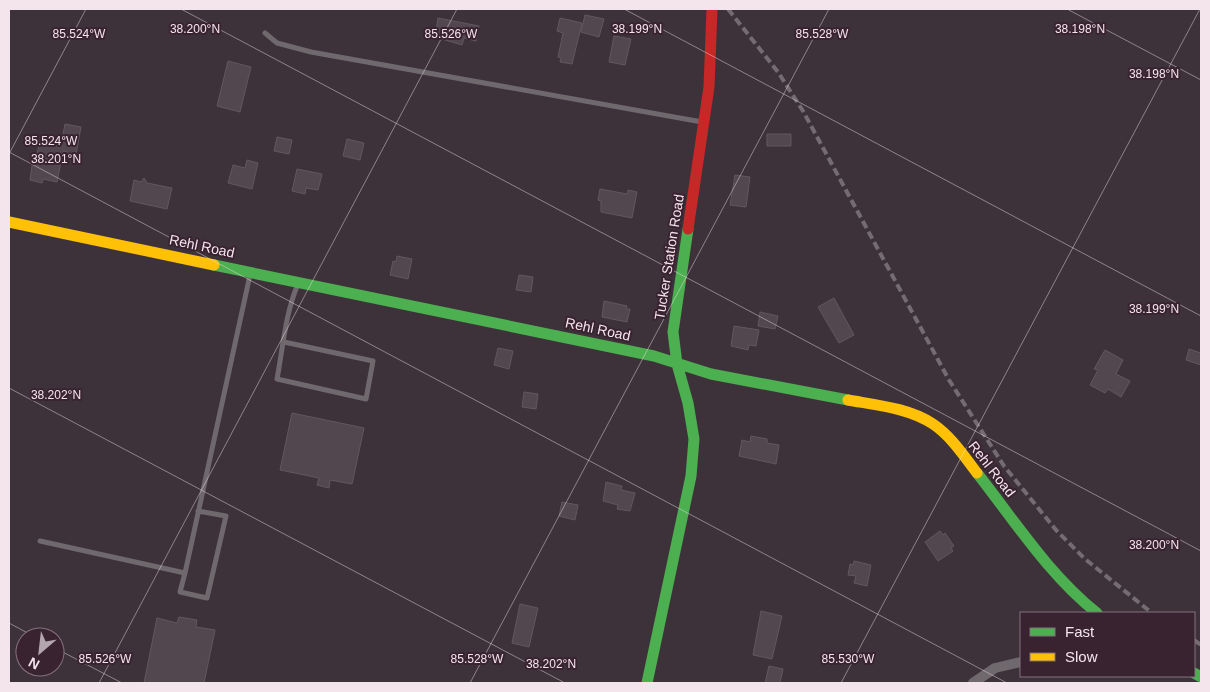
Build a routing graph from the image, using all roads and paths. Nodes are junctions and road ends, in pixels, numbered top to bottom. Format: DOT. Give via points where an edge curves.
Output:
graph roads {
  1 [pos="712,9"];
  2 [pos="265,33"];
  3 [pos="704,123"];
  4 [pos="9,222"];
  5 [pos="251,272"];
  6 [pos="299,282"];
  7 [pos="284,342"];
  8 [pos="677,364"];
  9 [pos="198,511"];
  10 [pos="40,541"];
  11 [pos="185,573"];
  12 [pos="1093,612"];
  13 [pos="1020,662"];
  14 [pos="648,683"];
  15 [pos="973,683"];
  1 -- 3 [label="street, Tucker Station Road"];
  2 -- 3 [label="lane" via="278,43 310,52"];
  3 -- 8 [label="street, Tucker Station Road" via="674,318"];
  4 -- 5 [label="street, Rehl Road"];
  5 -- 6 [label="street, Rehl Road"];
  5 -- 9 [label="lane"];
  6 -- 7 [label="lane" via="292,299"];
  6 -- 8 [label="street, Rehl Road" via="654,356"];
  7 -- 7 [label="lane" via="278,379 366,399 373,361"];
  8 -- 12 [label="street, Rehl Road" via="720,376 886,407 933,424 949,438 1061,579"];
  8 -- 14 [label="street, Tucker Station Road" via="694,439 692,467"];
  9 -- 11 [label="lane"];
  9 -- 11 [label="lane" via="226,516 207,598 180,592"];
  10 -- 11 [label="lane"];
  13 -- 15 [label="street" via="995,668"];
}
